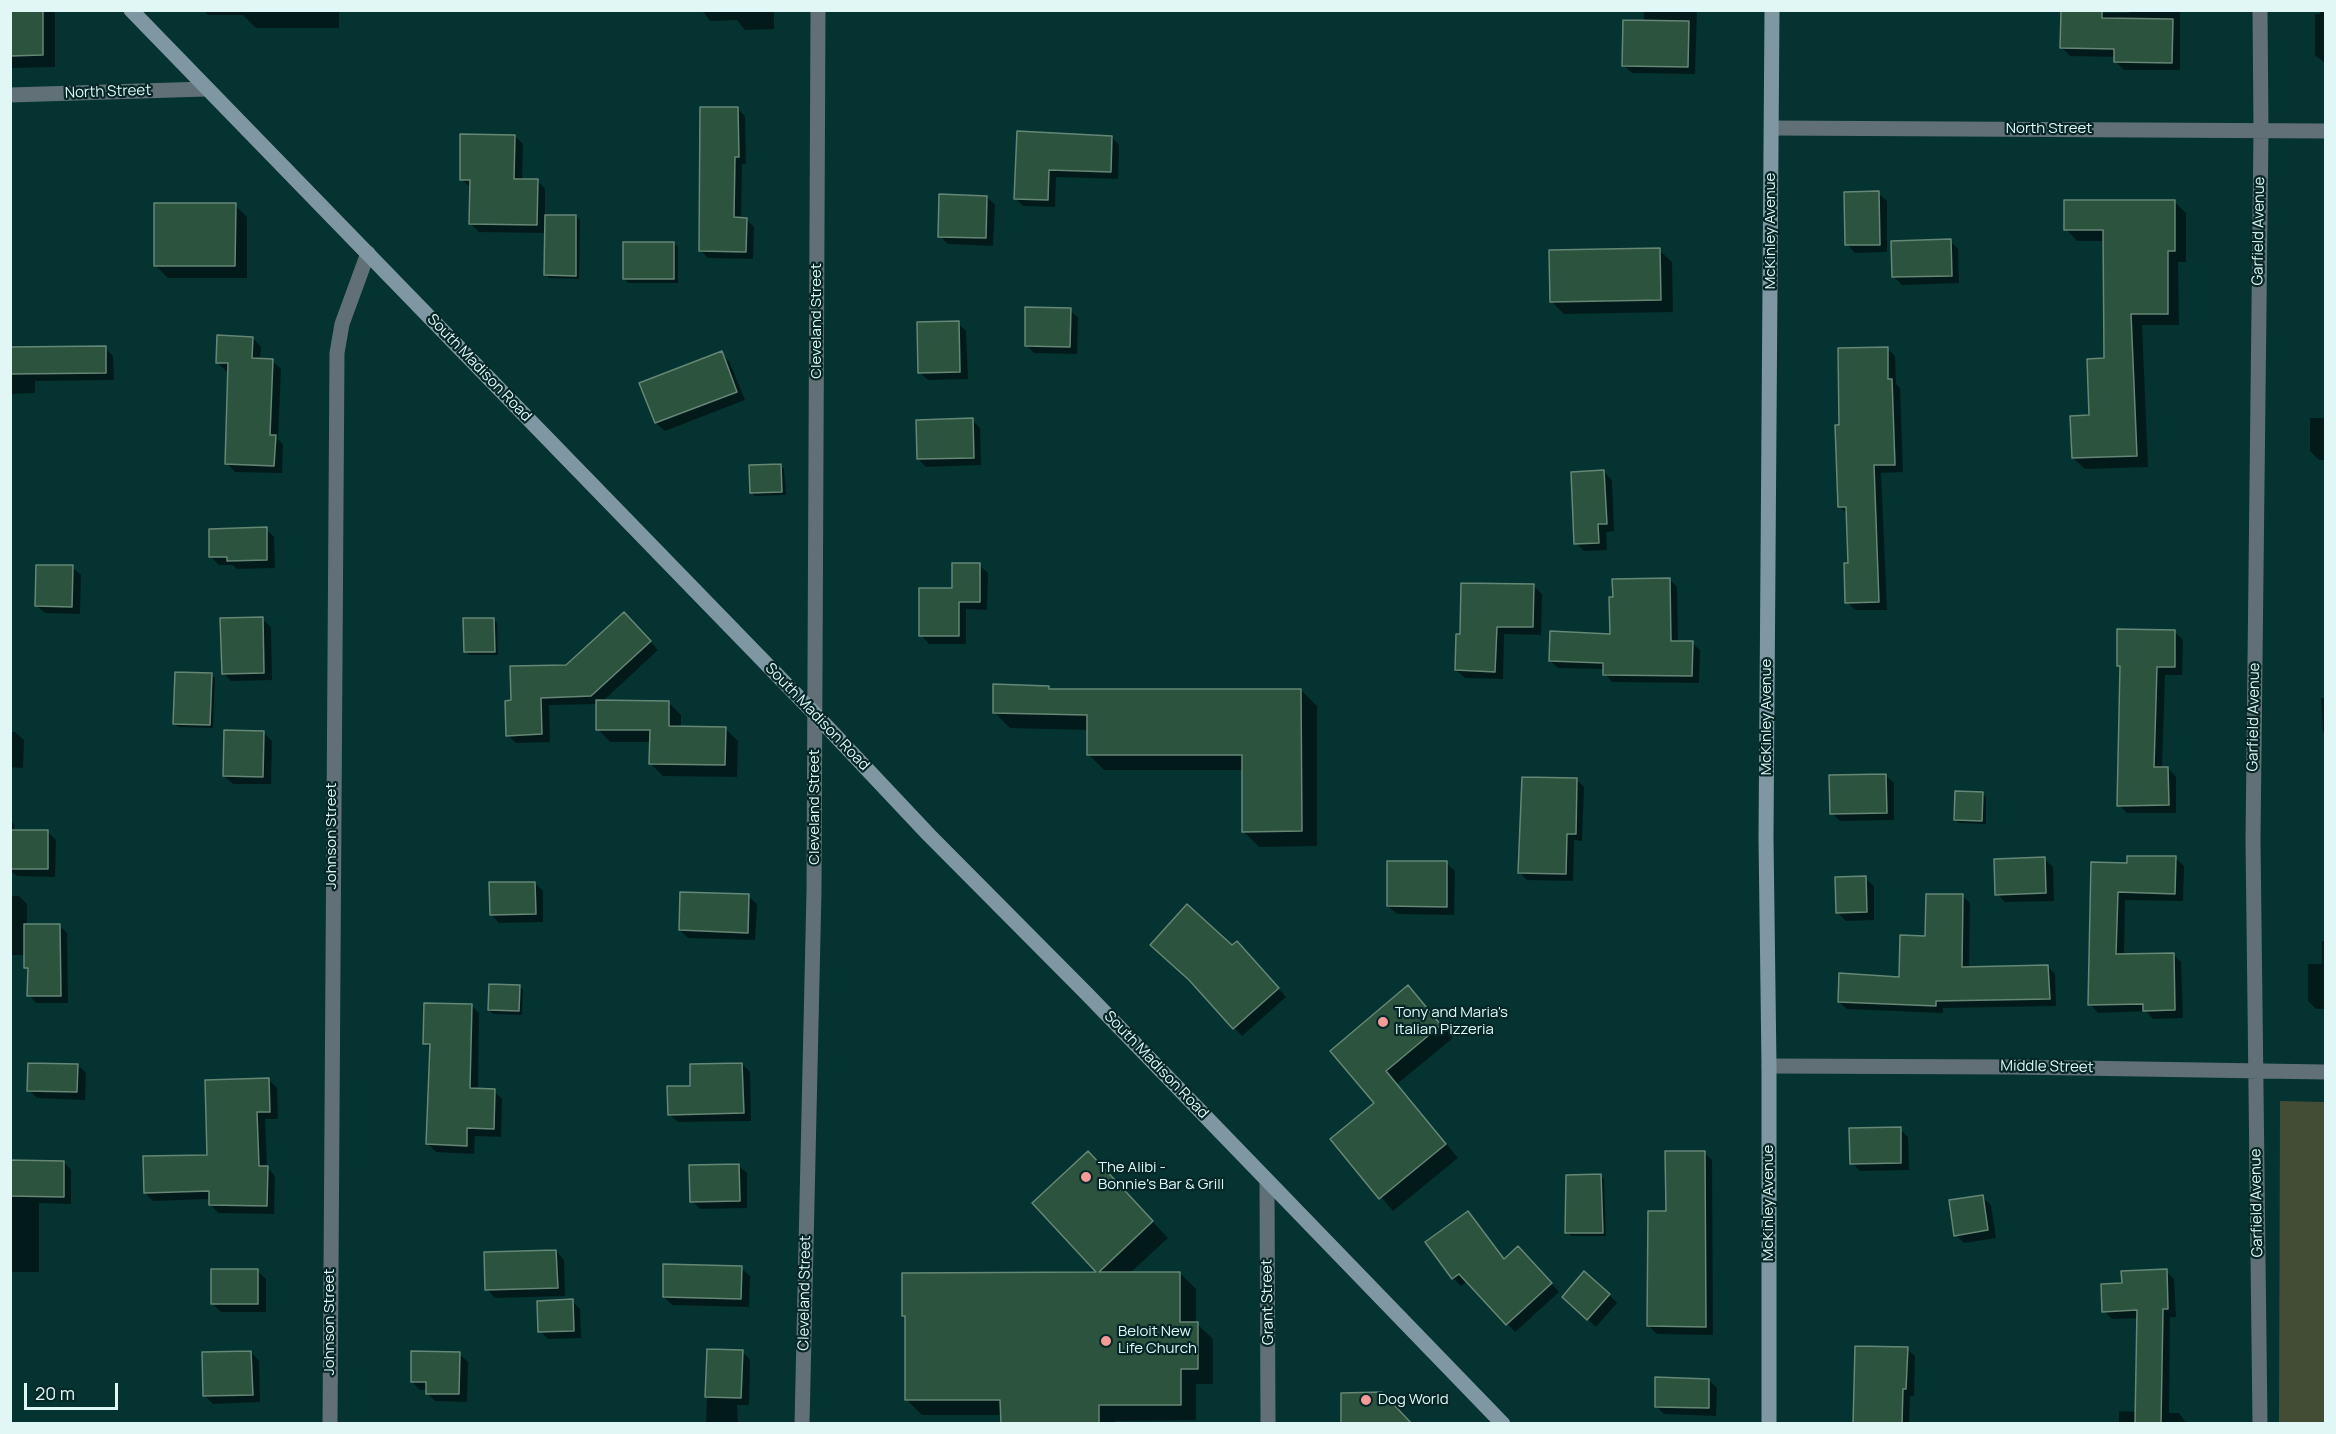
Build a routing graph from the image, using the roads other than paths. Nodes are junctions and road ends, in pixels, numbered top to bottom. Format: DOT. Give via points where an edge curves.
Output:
graph roads {
  1 [pos="130,10"];
  2 [pos="818,10"];
  3 [pos="1772,10"];
  4 [pos="2260,10"];
  5 [pos="206,89"];
  6 [pos="10,94"];
  7 [pos="1772,128"];
  8 [pos="2260,130"];
  9 [pos="2325,131"];
  10 [pos="368,253"];
  11 [pos="815,714"];
  12 [pos="1769,1066"];
  13 [pos="2256,1071"];
  14 [pos="2325,1072"];
  15 [pos="1267,1181"];
  16 [pos="330,1424"];
  17 [pos="802,1424"];
  18 [pos="1268,1424"];
  19 [pos="1503,1424"];
  20 [pos="1769,1424"];
  21 [pos="2260,1424"];
  1 -- 5 [label="main road, South Madison Road"];
  2 -- 11 [label="street, Cleveland Street"];
  3 -- 7 [label="main road, McKinley Avenue"];
  4 -- 8 [label="street, Garfield Avenue"];
  5 -- 6 [label="street, North Street"];
  5 -- 10 [label="main road, South Madison Road"];
  7 -- 8 [label="street, North Street"];
  7 -- 12 [label="main road, McKinley Avenue" via="1766,837"];
  8 -- 9 [label="street, North Street"];
  8 -- 13 [label="street, Garfield Avenue" via="2253,839"];
  10 -- 11 [label="main road, South Madison Road"];
  10 -- 16 [label="street, Johnson Street" via="342,324 337,354"];
  11 -- 15 [label="main road, South Madison Road"];
  11 -- 17 [label="street, Cleveland Street"];
  12 -- 13 [label="street, Middle Street"];
  12 -- 20 [label="main road, McKinley Avenue"];
  13 -- 14 [label="street, Middle Street"];
  13 -- 21 [label="street, Garfield Avenue"];
  15 -- 18 [label="street, Grant Street"];
  15 -- 19 [label="main road, South Madison Road"];
}
